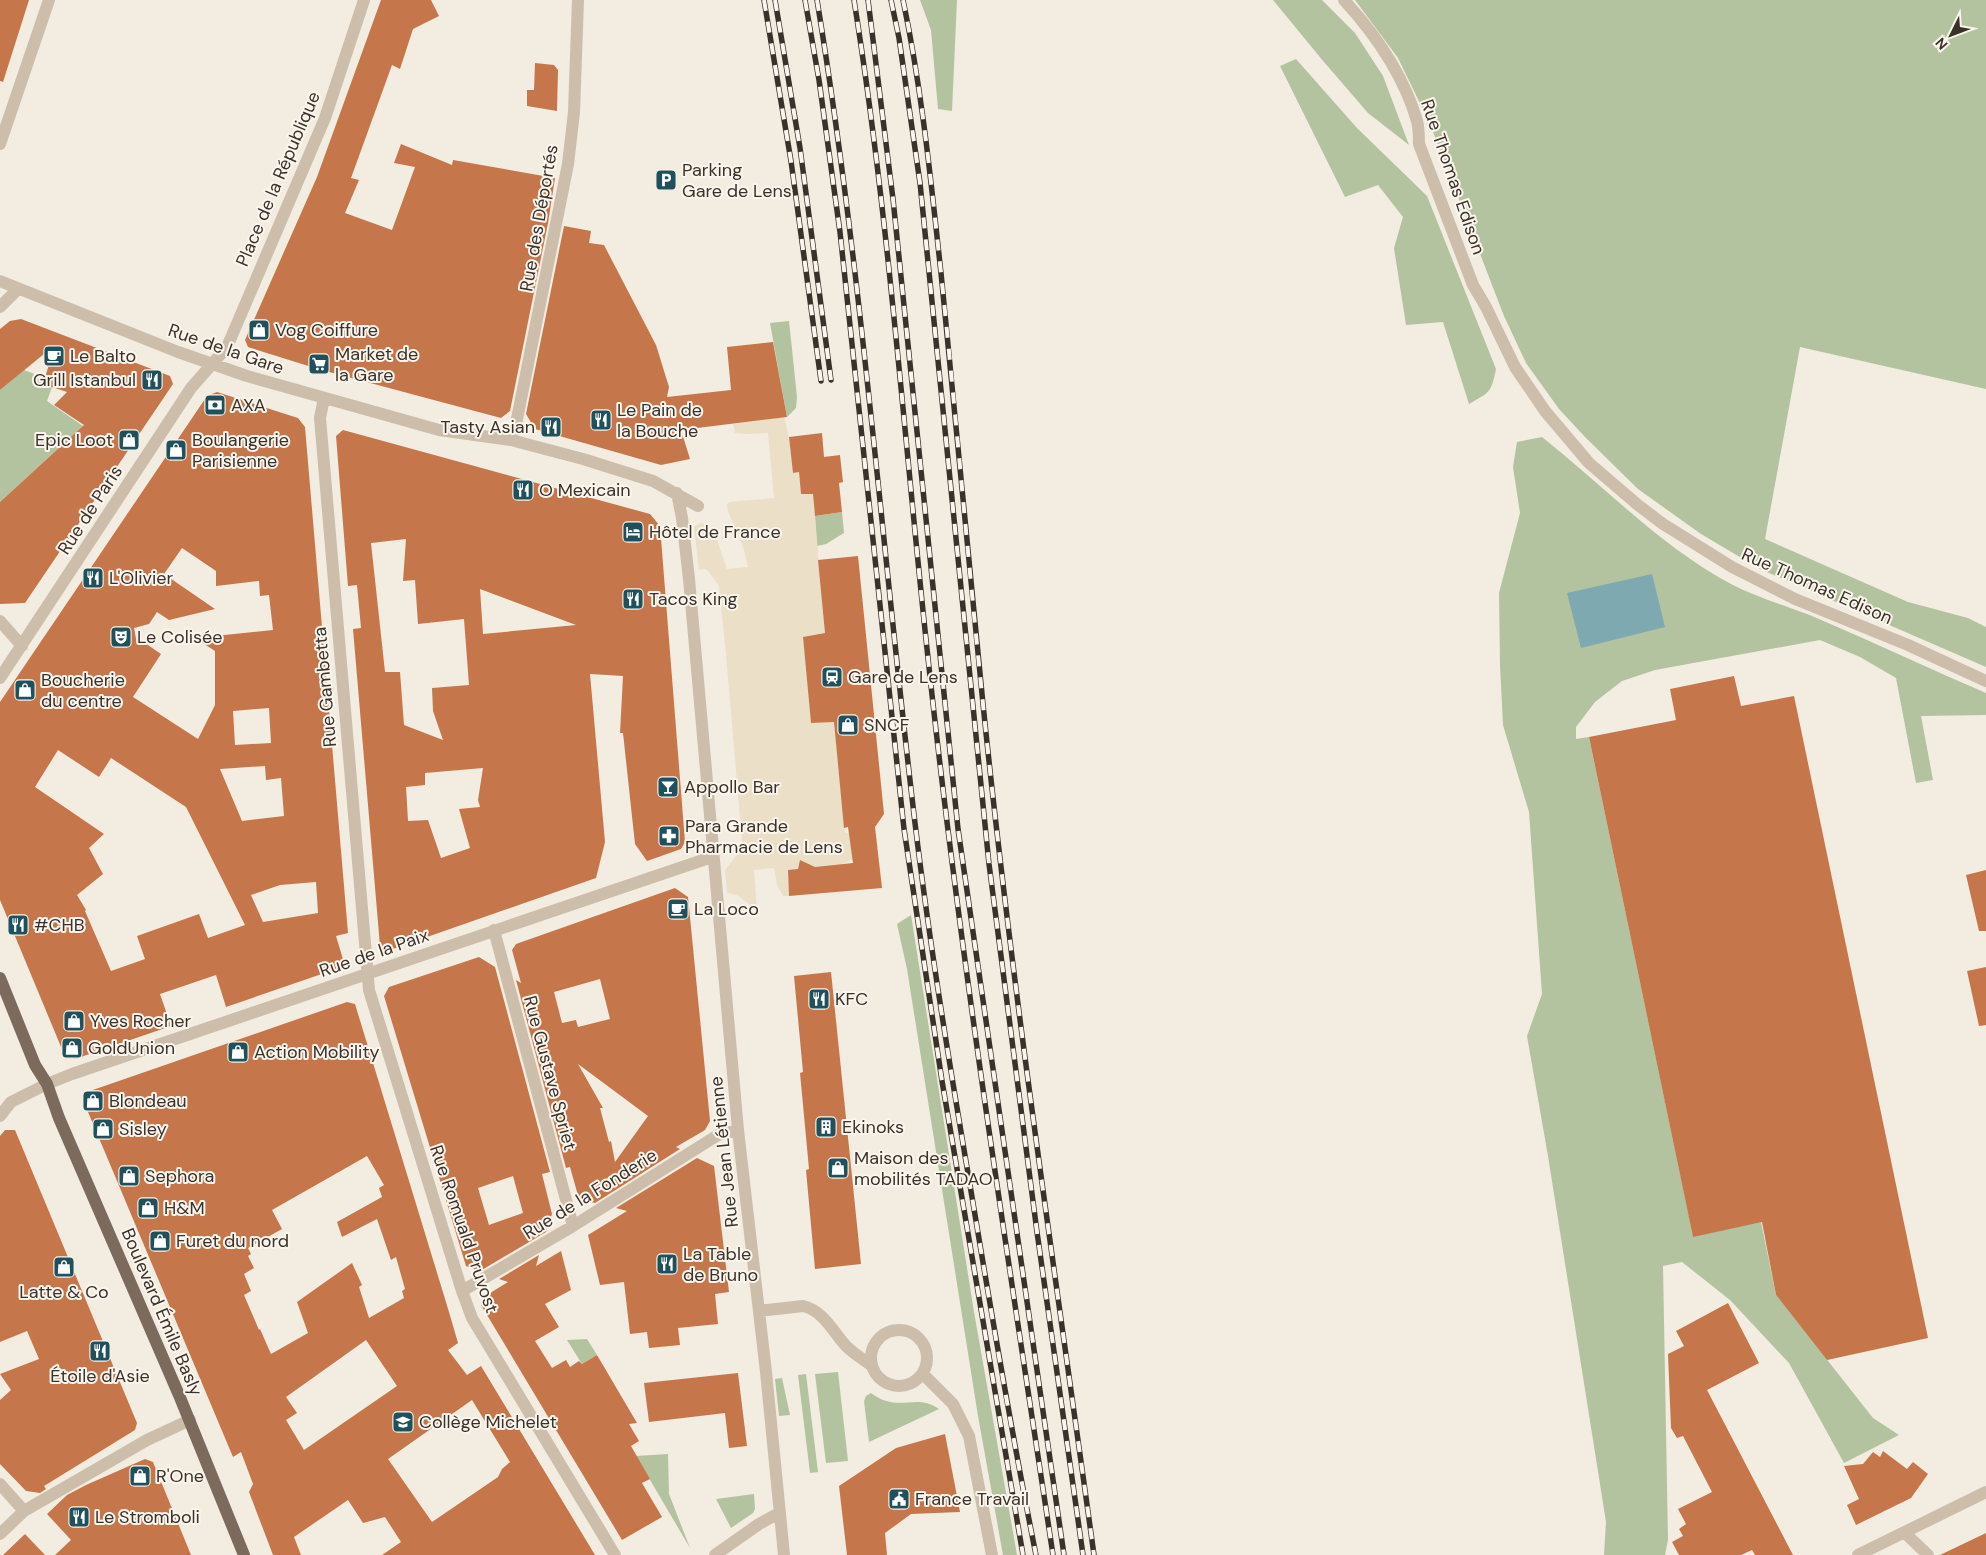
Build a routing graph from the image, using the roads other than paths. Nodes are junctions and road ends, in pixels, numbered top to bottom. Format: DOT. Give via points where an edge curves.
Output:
graph roads {
  1 [pos="49,0"];
  2 [pos="364,0"];
  3 [pos="578,0"];
  4 [pos="1344,0"];
  5 [pos="0,144"];
  6 [pos="0,281"];
  7 [pos="18,289"];
  8 [pos="0,307"];
  9 [pos="212,364"];
  10 [pos="324,398"];
  11 [pos="511,440"];
  12 [pos="677,493"];
  13 [pos="698,506"];
  14 [pos="0,621"];
  15 [pos="22,646"];
  16 [pos="0,678"];
  17 [pos="1986,681"];
  18 [pos="712,857"];
  19 [pos="494,930"];
  20 [pos="367,974"];
  21 [pos="0,978"];
  22 [pos="46,1084"];
  23 [pos="0,1116"];
  24 [pos="738,1130"];
  25 [pos="573,1226"];
  26 [pos="462,1291"];
  27 [pos="759,1311"];
  28 [pos="872,1366"];
  29 [pos="923,1374"];
  30 [pos="190,1420"];
  31 [pos="0,1484"];
  32 [pos="1986,1492"];
  33 [pos="24,1511"];
  34 [pos="779,1513"];
  35 [pos="1905,1533"];
  36 [pos="0,1534"];
  37 [pos="244,1555"];
  38 [pos="615,1555"];
  39 [pos="715,1555"];
  40 [pos="784,1555"];
  41 [pos="992,1555"];
  42 [pos="1858,1555"];
  43 [pos="1928,1555"];
  1 -- 5 [label="street"];
  2 -- 9 [label="street, Place de la République" via="325,118 227,347"];
  3 -- 11 [label="street, Rue des Déportés" via="574,112 568,164"];
  4 -- 17 [label="street, Rue Thomas Edison" via="1362,20 1400,80 1417,122 1419,144 1473,285 1515,367 1544,412 1589,463 1638,506 1698,548 1763,584"];
  6 -- 7 [label="street, Rue de la Gare"];
  7 -- 8 [label="street"];
  7 -- 9 [label="street, Rue de la Gare"];
  9 -- 10 [label="street, Rue de la Gare"];
  9 -- 15 [label="street, Rue de Paris" via="192,388"];
  10 -- 11 [label="street, Rue de la Gare" via="439,430"];
  10 -- 20 [label="street, Rue Gambetta" via="320,418"];
  11 -- 12 [label="street, Rue de la Gare" via="636,475"];
  12 -- 13 [label="street, Rue de la Gare"];
  12 -- 18 [label="street, Rue Jean Létienne" via="689,579"];
  14 -- 15 [label="street"];
  15 -- 16 [label="street, Rue de Paris"];
  18 -- 19 [label="street, Rue de la Paix"];
  18 -- 24 [label="street, Rue Jean Létienne"];
  19 -- 20 [label="street, Rue de la Paix"];
  19 -- 25 [label="street, Rue Gustave Spriet"];
  20 -- 22 [label="street, Rue de la Paix"];
  20 -- 26 [label="street, Rue Romuald Pruvost" via="369,990"];
  21 -- 22 [label="main road, Boulevard Émile Basly" via="35,1065"];
  22 -- 23 [label="street, Rue de la Paix" via="11,1102"];
  22 -- 30 [label="main road, Boulevard Émile Basly"];
  24 -- 25 [label="street, Rue de la Fonderie" via="718,1135"];
  24 -- 27 [label="street, Rue Jean Létienne"];
  25 -- 26 [label="street, Rue de la Fonderie"];
  26 -- 38 [label="street, Rue Romuald Pruvost" via="472,1318"];
  27 -- 28 [label="street" via="810,1308 818,1312 846,1346"];
  27 -- 34 [label="street, Rue Jean Létienne"];
  28 -- 29 [label="street" via="880,1379 895,1386 911,1384"];
  28 -- 29 [label="street" via="872,1351 878,1339 901,1328 916,1335 926,1347 927,1365"];
  29 -- 41 [label="street" via="953,1404 970,1436"];
  30 -- 33 [label="street" via="148,1440"];
  30 -- 37 [label="main road, Boulevard Émile Basly"];
  31 -- 33 [label="street"];
  32 -- 35 [label="street"];
  33 -- 36 [label="street"];
  34 -- 39 [label="street"];
  34 -- 40 [label="street, Rue Jean Létienne"];
  35 -- 42 [label="street"];
  35 -- 43 [label="street"];
}
